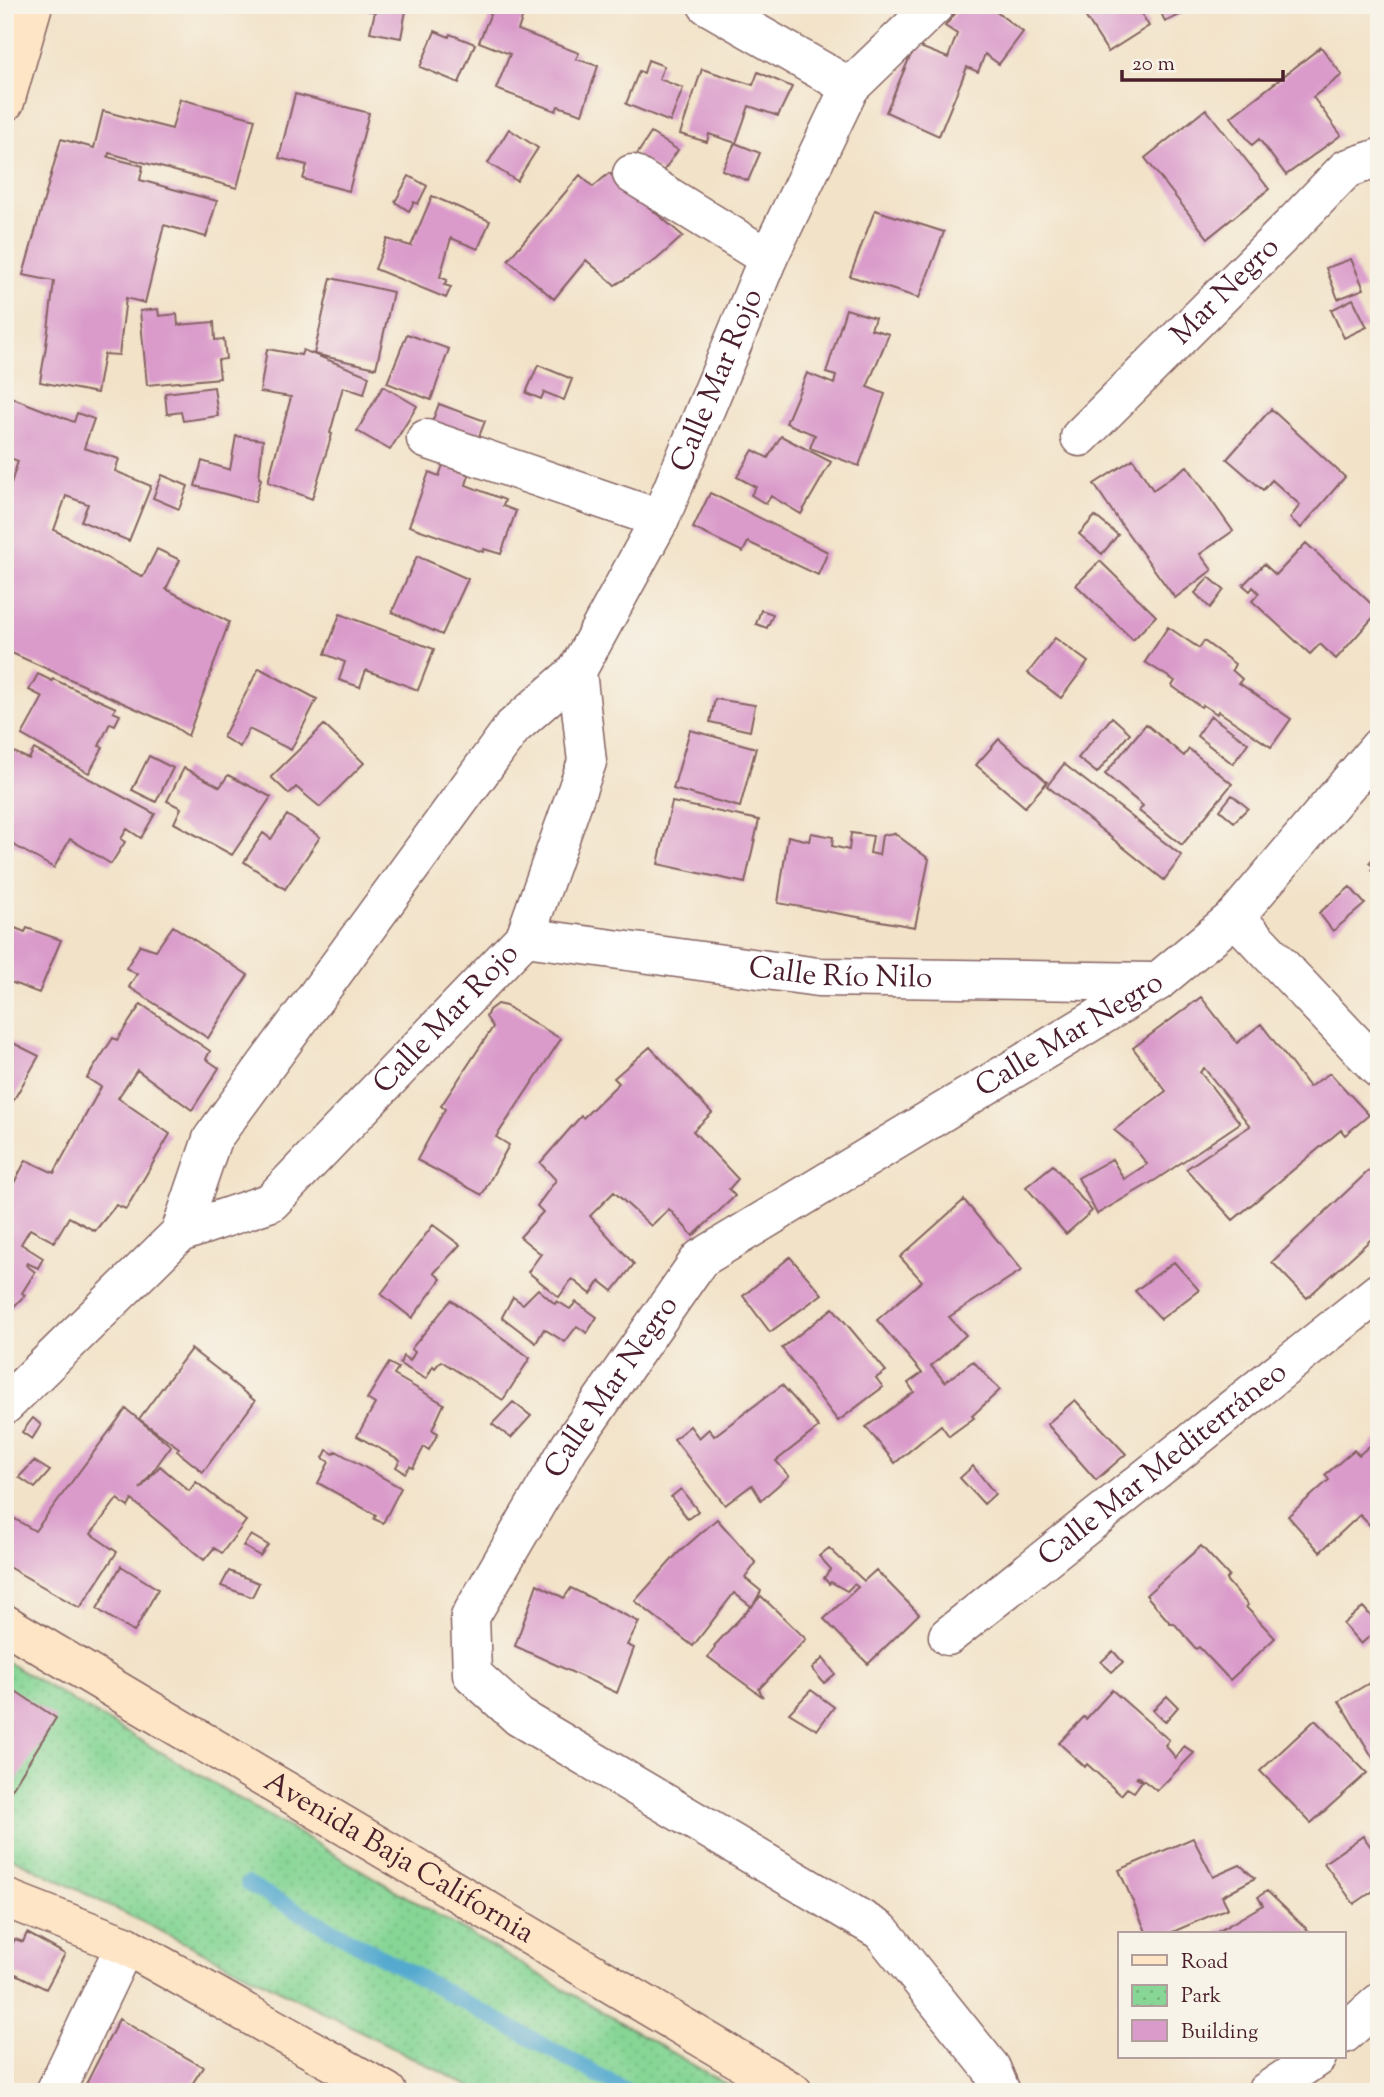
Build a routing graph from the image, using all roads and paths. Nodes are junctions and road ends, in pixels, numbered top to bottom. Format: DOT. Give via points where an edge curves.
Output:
graph roads {
  1 [pos="33,5"];
  2 [pos="707,5"];
  3 [pos="935,5"];
  4 [pos="850,88"];
  5 [pos="5,102"];
  6 [pos="1379,158"];
  7 [pos="632,174"];
  8 [pos="768,258"];
  9 [pos="1080,437"];
  10 [pos="426,439"];
  11 [pos="660,519"];
  12 [pos="578,671"];
  13 [pos="1379,747"];
  14 [pos="1235,917"];
  15 [pos="525,937"];
  16 [pos="1157,982"];
  17 [pos="1379,1069"];
  18 [pos="180,1233"];
  19 [pos="1379,1292"];
  20 [pos="5,1405"];
  21 [pos="5,1624"];
  22 [pos="947,1636"];
  23 [pos="5,1898"];
  24 [pos="125,1945"];
  25 [pos="1379,2003"];
  26 [pos="1346,2032"];
  27 [pos="1316,2058"];
  28 [pos="55,2092"];
  29 [pos="387,2092"];
  30 [pos="793,2092"];
  31 [pos="1001,2092"];
  32 [pos="1266,2092"];
  1 -- 5 [label="street"];
  2 -- 4 [label="street"];
  3 -- 4 [label="street, Calle Mar Rojo"];
  4 -- 8 [label="street, Calle Mar Rojo"];
  6 -- 9 [label="street, Mar Negro" via="1346,169"];
  7 -- 8 [label="street"];
  8 -- 11 [label="street, Calle Mar Rojo"];
  10 -- 11 [label="street"];
  11 -- 12 [label="street, Calle Mar Rojo"];
  12 -- 15 [label="street, Calle Mar Rojo" via="587,762"];
  12 -- 18 [label="street, Calle Mar Rojo" via="513,727 212,1139"];
  13 -- 14 [label="street, Calle Mar Negro"];
  14 -- 16 [label="street, Calle Mar Negro"];
  14 -- 17 [label="street"];
  15 -- 16 [label="street, Calle Río Nilo" via="818,977"];
  15 -- 18 [label="street, Calle Mar Rojo" via="271,1202"];
  16 -- 31 [label="street, Calle Mar Negro" via="700,1259 569,1446 470,1617 472,1674 519,1717 881,1931 991,2068"];
  18 -- 20 [label="street, Calle Mar Rojo"];
  19 -- 22 [label="street, Calle Mar Mediterráneo"];
  21 -- 30 [label="street, Avenida Baja California"];
  23 -- 24 [label="street"];
  24 -- 28 [label="street"];
  24 -- 29 [label="street"];
  25 -- 26 [label="street"];
  27 -- 32 [label="street"];
}
